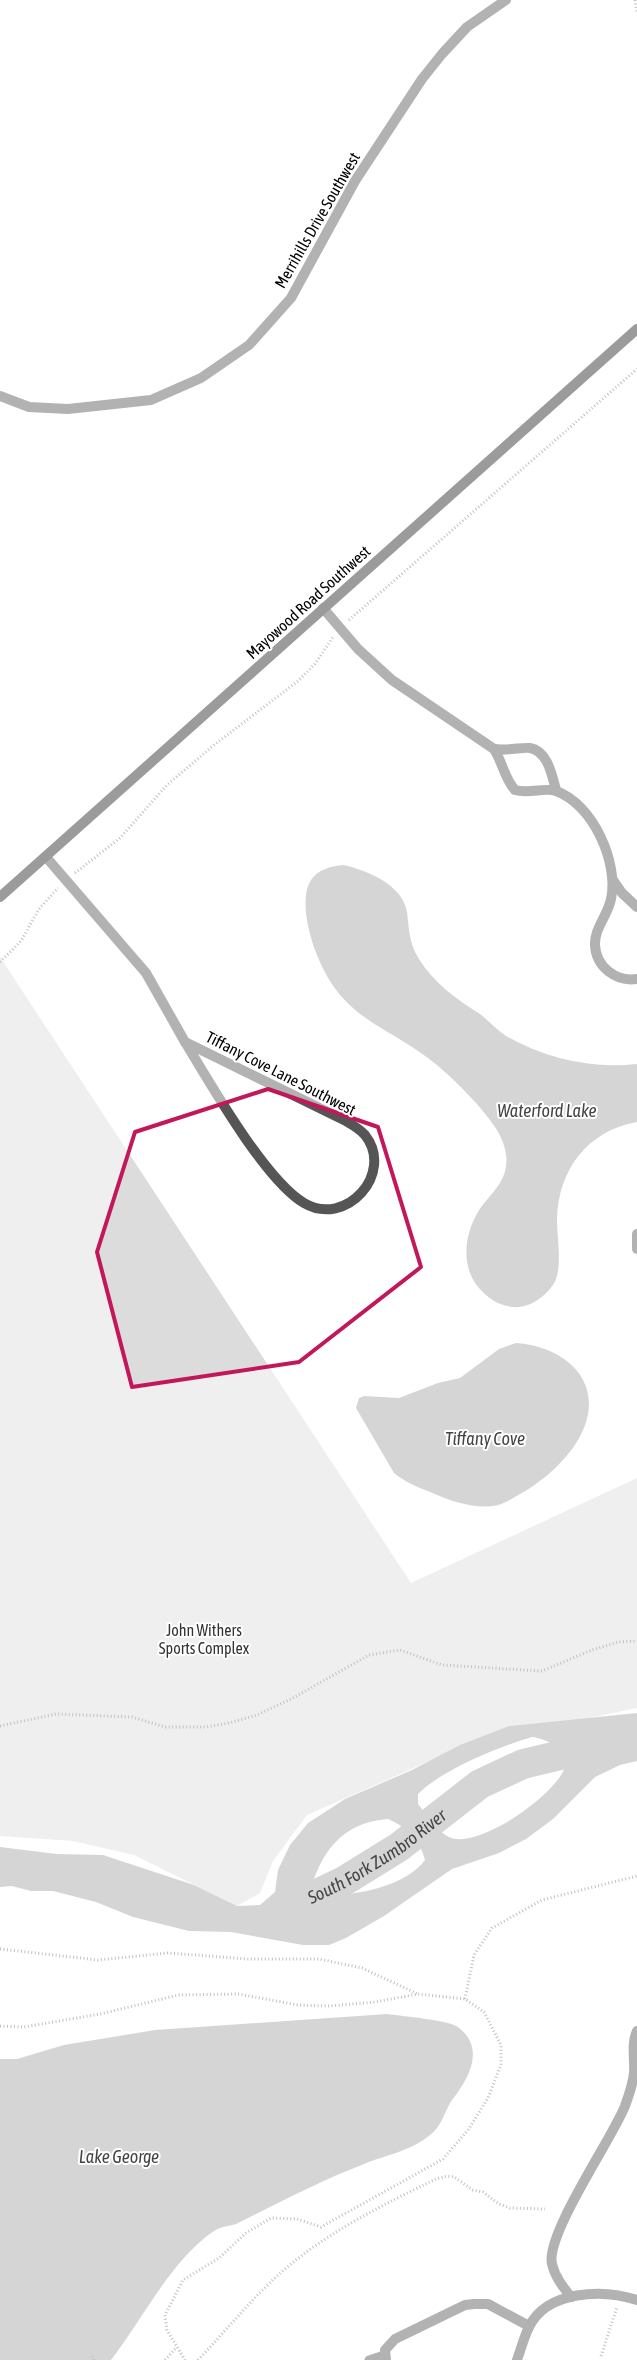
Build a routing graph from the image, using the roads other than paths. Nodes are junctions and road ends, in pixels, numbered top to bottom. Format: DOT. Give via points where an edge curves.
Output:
graph roads {
  1 [pos="506,0"];
  2 [pos="637,330"];
  3 [pos="0,396"];
  4 [pos="323,608"];
  5 [pos="494,749"];
  6 [pos="556,790"];
  7 [pos="46,857"];
  8 [pos="613,880"];
  9 [pos="0,897"];
  10 [pos="637,907"];
  11 [pos="637,979"];
  12 [pos="185,1042"];
  13 [pos="637,1234"];
  14 [pos="637,1249"];
  15 [pos="637,2031"];
  16 [pos="637,2101"];
  17 [pos="624,2108"];
  18 [pos="571,2297"];
  19 [pos="637,2300"];
  20 [pos="530,2326"];
  21 [pos="385,2358"];
  22 [pos="369,2360"];
  23 [pos="517,2360"];
  1 -- 3 [label="street, Merrihills Drive Southwest" via="468,28 422,80 355,181 291,298 249,345 201,378 151,400 68,409 29,407"];
  2 -- 4 [label="street, Mayowood Road Southwest"];
  4 -- 5 [label="street" via="358,649 392,680"];
  4 -- 7 [label="street, Mayowood Road Southwest"];
  5 -- 6 [label="street" via="515,790"];
  5 -- 6 [label="street" via="529,748 538,752 547,762"];
  6 -- 8 [label="street" via="578,804 591,819 602,840"];
  7 -- 9 [label="street, Mayowood Road Southwest"];
  7 -- 12 [label="street, Tiffany Cove Lane Southwest" via="154,984"];
  8 -- 10 [label="street"];
  8 -- 11 [label="street" via="611,899 594,945 596,955 607,971 626,979"];
  12 -- 12 [label="street, Tiffany Cove Lane Southwest" via="257,1152 296,1197 316,1208 325,1209 346,1205 362,1194 373,1162 364,1134 344,1120"];
  13 -- 14 [label="street"];
  15 -- 17 [label="street" via="632,2086"];
  16 -- 17 [label="street"];
  17 -- 18 [label="street" via="552,2251 556,2275"];
  18 -- 19 [label="street" via="598,2294"];
  18 -- 20 [label="street" via="549,2306"];
  20 -- 21 [label="street" via="488,2304 474,2304 395,2339 389,2345"];
  20 -- 23 [label="street"];
  21 -- 22 [label="lane"];
}
